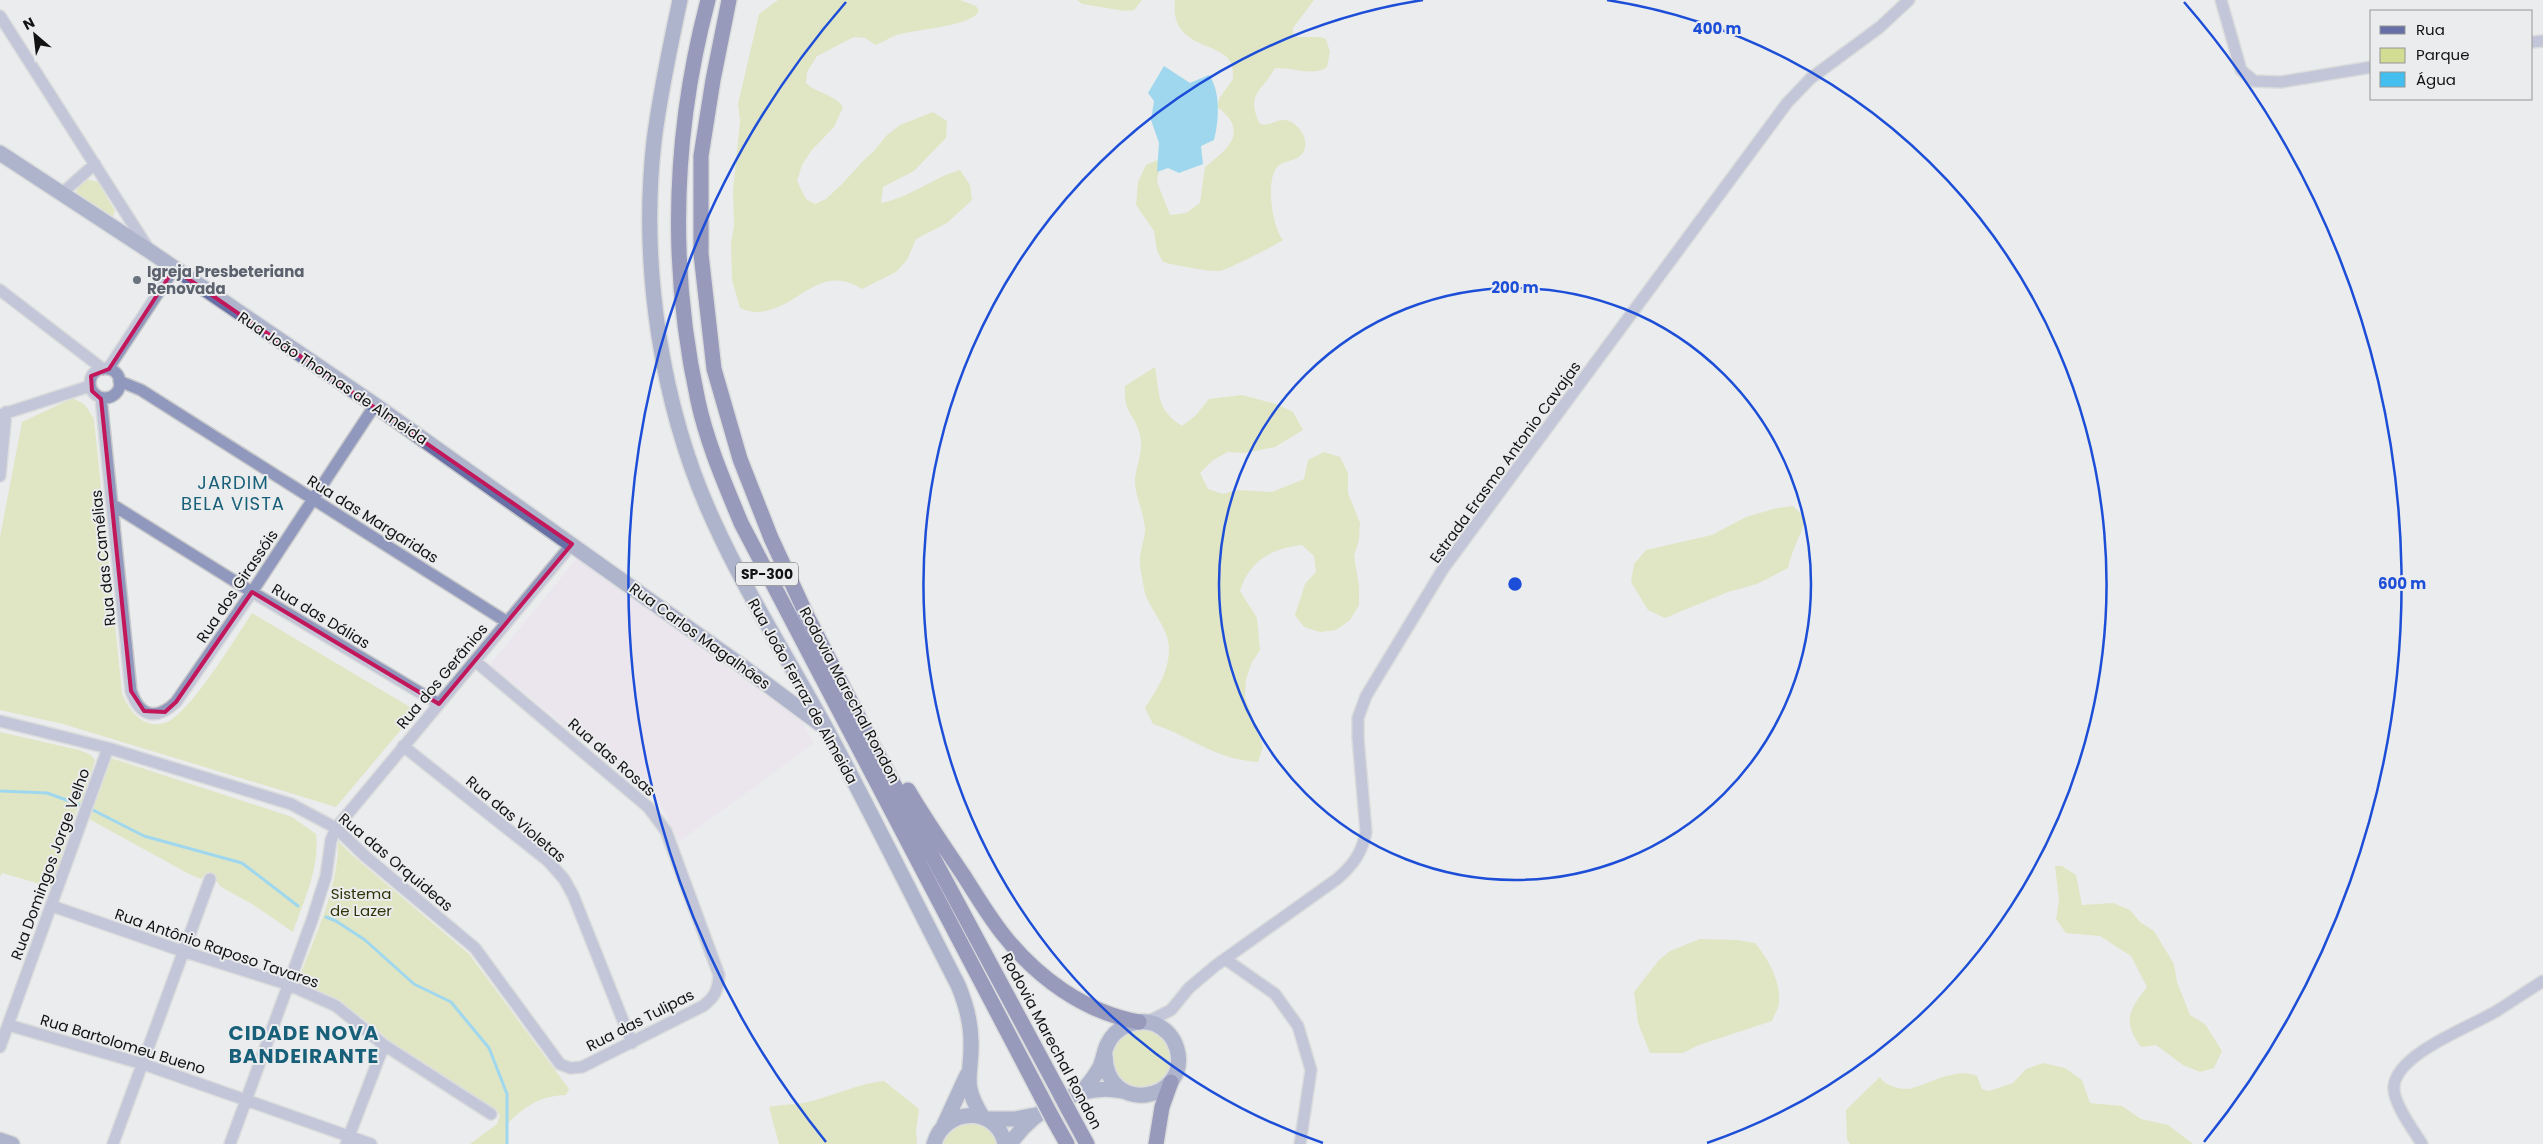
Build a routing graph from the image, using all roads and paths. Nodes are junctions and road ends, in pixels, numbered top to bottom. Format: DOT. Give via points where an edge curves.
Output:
graph roads {
  1 [pos="680,0"];
  2 [pos="708,0"];
  3 [pos="730,0"];
  4 [pos="1909,0"];
  5 [pos="2221,0"];
  6 [pos="0,16"];
  7 [pos="2370,68"];
  8 [pos="0,153"];
  9 [pos="95,164"];
  10 [pos="61,194"];
  11 [pos="151,252"];
  12 [pos="174,269"];
  13 [pos="0,290"];
  14 [pos="106,369"];
  15 [pos="120,381"];
  16 [pos="90,386"];
  17 [pos="101,398"];
  18 [pos="375,405"];
  19 [pos="3,414"];
  20 [pos="0,476"];
  21 [pos="314,499"];
  22 [pos="114,504"];
  23 [pos="572,544"];
  24 [pos="252,592"];
  25 [pos="507,622"];
  26 [pos="475,660"];
  27 [pos="439,704"];
  28 [pos="144,712"];
  29 [pos="0,721"];
  30 [pos="827,730"];
  31 [pos="870,740"];
  32 [pos="403,746"];
  33 [pos="108,748"];
  34 [pos="336,828"];
  35 [pos="210,879"];
  36 [pos="52,906"];
  37 [pos="182,952"];
  38 [pos="1225,959"];
  39 [pos="2543,981"];
  40 [pos="287,984"];
  41 [pos="718,988"];
  42 [pos="1171,1010"];
  43 [pos="1143,1022"];
  44 [pos="8,1025"];
  45 [pos="1168,1032"];
  46 [pos="632,1043"];
  47 [pos="384,1045"];
  48 [pos="0,1047"];
  49 [pos="1104,1055"];
  50 [pos="143,1064"];
  51 [pos="570,1068"];
  52 [pos="967,1074"];
  53 [pos="1171,1082"];
  54 [pos="1082,1091"];
  55 [pos="1122,1091"];
  56 [pos="246,1100"];
  57 [pos="491,1114"];
  58 [pos="1037,1115"];
  59 [pos="985,1118"];
  60 [pos="943,1126"];
  61 [pos="0,1140"];
  62 [pos="347,1140"];
  63 [pos="12,1144"];
  64 [pos="112,1144"];
  65 [pos="230,1144"];
  66 [pos="371,1144"];
  67 [pos="934,1144"];
  68 [pos="1005,1144"];
  69 [pos="1010,1144"];
  70 [pos="1067,1144"];
  71 [pos="1087,1144"];
  72 [pos="1156,1144"];
  73 [pos="1300,1144"];
  74 [pos="2422,1144"];
  1 -- 30 [label="main road, Rua João Ferraz de Almeida" via="661,87 654,144 651,257 664,359 676,416 712,518 745,587"];
  2 -- 70 [label="highway, Rodovia Marechal Rondon / SP-300, bridge" via="682,128 677,222 685,323 698,403 745,532"];
  3 -- 31 [label="highway, Rodovia Marechal Rondon / SP-300" via="701,156 701,254 714,369 740,459 771,538"];
  4 -- 38 [label="street, Estrada Erasmo Antonio Cavajas" via="1880,27 1811,78 1787,103 1444,569 1366,696 1358,718 1366,832 1363,847 1352,866"];
  5 -- 7 [label="street" via="2241,70 2254,81 2281,82"];
  6 -- 9 [label="street, Rua João Thomas de Almeida"];
  8 -- 10 [label="main road"];
  9 -- 10 [label="street"];
  9 -- 11 [label="street, Rua João Thomas de Almeida"];
  10 -- 11 [label="main road"];
  11 -- 12 [label="main road, Rua João Thomas de Almeida"];
  12 -- 14 [label="street"];
  12 -- 18 [label="main road, Rua João Thomas de Almeida"];
  13 -- 14 [label="street"];
  14 -- 15 [label="street" via="116,374"];
  14 -- 16 [label="street" via="92,376"];
  15 -- 17 [label="street" via="115,394"];
  15 -- 21 [label="street, Rua das Margaridas" via="140,390"];
  16 -- 17 [label="street"];
  16 -- 19 [label="street"];
  17 -- 22 [label="street, Rua das Camélias"];
  18 -- 21 [label="street, Rua dos Girassóis"];
  18 -- 23 [label="main road, Rua João Thomas de Almeida"];
  19 -- 20 [label="street"];
  21 -- 24 [label="street, Rua dos Girassóis"];
  21 -- 25 [label="street, Rua das Margaridas"];
  22 -- 24 [label="street, Rua das Dálias"];
  22 -- 28 [label="street, Rua das Camélias" via="131,691"];
  23 -- 25 [label="street, Rua dos Gerânios"];
  23 -- 30 [label="main road, Rua Carlos Magalhães"];
  24 -- 27 [label="street, Rua das Dálias"];
  24 -- 28 [label="street, Rua dos Girassóis" via="176,702 165,712"];
  25 -- 26 [label="street, Rua dos Gerânios"];
  26 -- 27 [label="street, Rua dos Gerânios"];
  26 -- 41 [label="street, Rua das Rosas" via="648,807 666,831 719,975"];
  27 -- 32 [label="street, Rua dos Gerânios"];
  29 -- 33 [label="street, Rua das Orquideas"];
  30 -- 52 [label="main road, Rua João Ferraz de Almeida" via="962,994 972,1044"];
  31 -- 43 [label="highway" via="896,770 1011,945 1039,972 1080,1002 1097,1011"];
  31 -- 71 [label="highway, Rodovia Marechal Rondon / SP-300, bridge"];
  32 -- 34 [label="street, Rua dos Gerânios"];
  32 -- 46 [label="street, Rua das Violetas" via="548,861 564,879 574,895"];
  33 -- 34 [label="street, Rua das Orquideas" via="291,804"];
  33 -- 36 [label="street, Rua Domingos Jorge Velho"];
  34 -- 40 [label="street" via="326,876"];
  34 -- 51 [label="street, Rua das Orquideas" via="475,948 560,1064"];
  35 -- 37 [label="street"];
  36 -- 37 [label="street, Rua Antônio Raposo Tavares"];
  36 -- 44 [label="street, Rua Domingos Jorge Velho"];
  37 -- 40 [label="street, Rua Antônio Raposo Tavares"];
  37 -- 50 [label="street"];
  38 -- 42 [label="street, Estrada Erasmo Antonio Cavajas" via="1189,988"];
  38 -- 73 [label="street" via="1275,994 1298,1026 1311,1070"];
  39 -- 74 [label="street" via="2420,1053 2402,1068 2394,1086 2397,1101"];
  40 -- 47 [label="street, Rua Antônio Raposo Tavares" via="336,1006"];
  40 -- 56 [label="street"];
  41 -- 46 [label="street, Rua das Tulipas" via="702,1006"];
  42 -- 43 [label="street"];
  42 -- 45 [label="street" via="1167,1020"];
  43 -- 45 [label="main road"];
  43 -- 49 [label="main road" via="1120,1029 1112,1036"];
  44 -- 48 [label="street, Rua Domingos Jorge Velho"];
  44 -- 50 [label="street, Rua Bartolomeu Bueno"];
  45 -- 53 [label="main road" via="1179,1056"];
  46 -- 51 [label="street, Rua das Tulipas" via="582,1067"];
  47 -- 57 [label="street, Rua Antônio Raposo Tavares"];
  47 -- 62 [label="street"];
  49 -- 54 [label="main road" via="1096,1075"];
  49 -- 55 [label="main road" via="1108,1076"];
  50 -- 56 [label="street, Rua Bartolomeu Bueno"];
  50 -- 64 [label="street"];
  52 -- 59 [label="main road, Rua João Ferraz de Almeida" via="970,1096"];
  52 -- 60 [label="main road, Rua João Ferraz de Almeida"];
  53 -- 55 [label="main road" via="1148,1095"];
  53 -- 72 [label="highway" via="1162,1107"];
  54 -- 55 [label="main road" via="1102,1088"];
  54 -- 58 [label="main road"];
  56 -- 62 [label="street, Rua Bartolomeu Bueno"];
  56 -- 65 [label="street"];
  58 -- 59 [label="main road" via="1015,1119"];
  58 -- 69 [label="main road"];
  59 -- 60 [label="main road" via="961,1115"];
  59 -- 68 [label="main road, Rua João Ferraz de Almeida" via="1002,1133"];
  60 -- 67 [label="main road, Rua João Ferraz de Almeida"];
  61 -- 63 [label="main road"];
  62 -- 66 [label="street, Rua Bartolomeu Bueno"];
}
